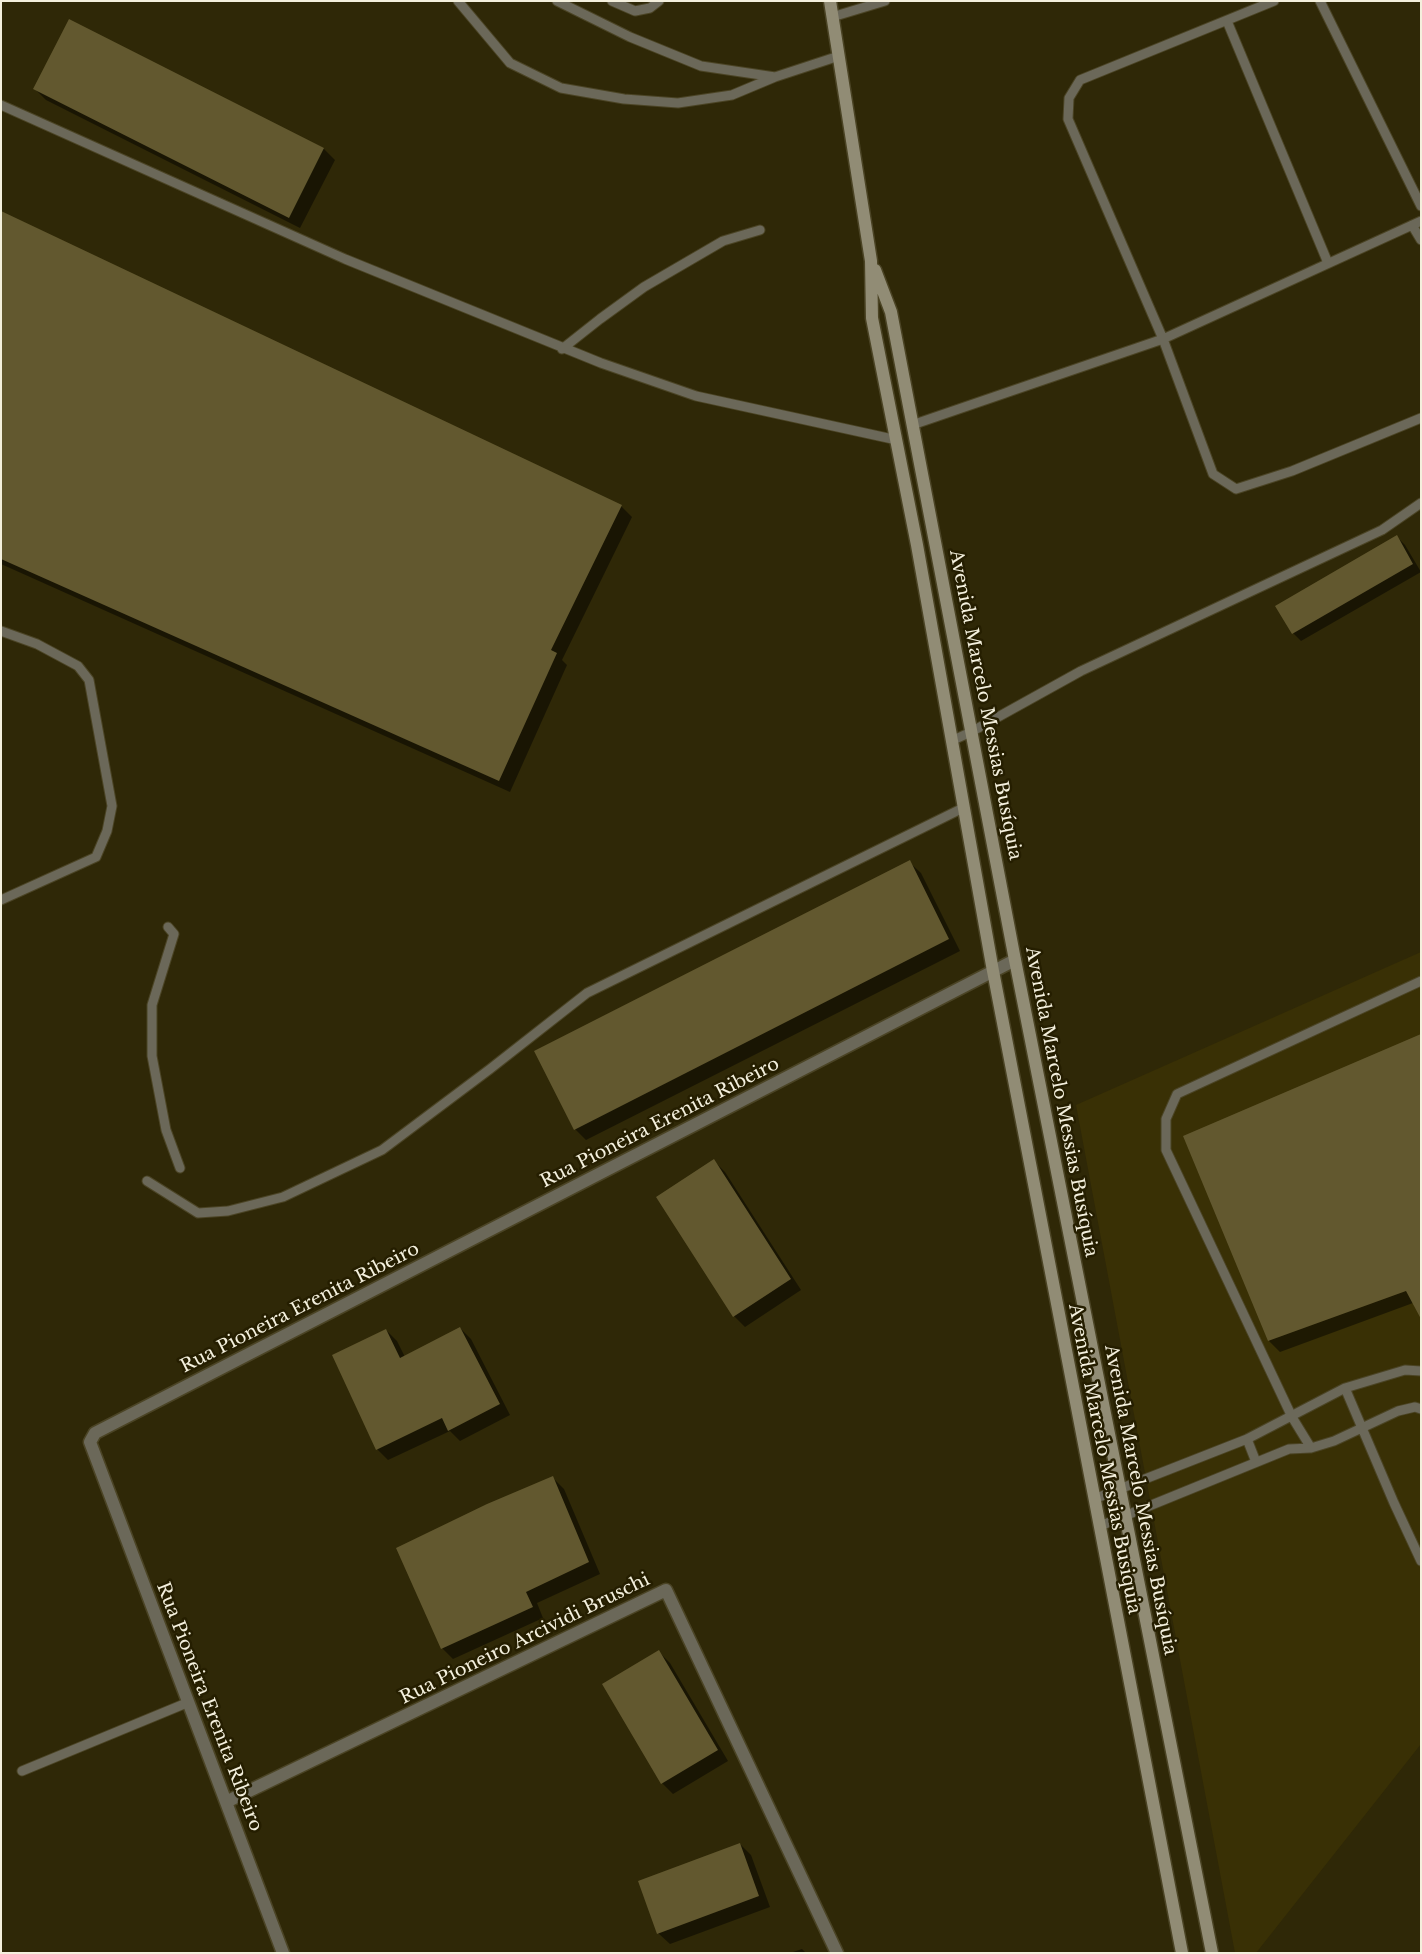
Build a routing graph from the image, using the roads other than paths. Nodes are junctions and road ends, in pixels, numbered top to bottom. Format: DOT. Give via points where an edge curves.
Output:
graph roads {
  1 [pos="458,1"];
  2 [pos="557,1"];
  3 [pos="612,1"];
  4 [pos="659,1"];
  5 [pos="830,1"];
  6 [pos="885,1"];
  7 [pos="1274,1"];
  8 [pos="1320,1"];
  9 [pos="832,17"];
  10 [pos="1227,21"];
  11 [pos="838,56"];
  12 [pos="775,77"];
  13 [pos="1,105"];
  14 [pos="1421,206"];
  15 [pos="1417,223"];
  16 [pos="760,230"];
  17 [pos="1421,240"];
  18 [pos="871,261"];
  19 [pos="1328,263"];
  20 [pos="1163,339"];
  21 [pos="562,348"];
  22 [pos="1421,418"];
  23 [pos="912,425"];
  24 [pos="897,440"];
  25 [pos="1421,503"];
  26 [pos="936,540"];
  27 [pos="917,545"];
  28 [pos="1,631"];
  29 [pos="971,732"];
  30 [pos="951,741"];
  31 [pos="963,808"];
  32 [pos="1,900"];
  33 [pos="168,927"];
  34 [pos="1015,960"];
  35 [pos="993,971"];
  36 [pos="1421,981"];
  37 [pos="180,1168"];
  38 [pos="147,1181"];
  39 [pos="1421,1371"];
  40 [pos="1345,1388"];
  41 [pos="1421,1409"];
  42 [pos="1292,1417"];
  43 [pos="1361,1428"];
  44 [pos="1247,1439"];
  45 [pos="1311,1448"];
  46 [pos="1256,1462"];
  47 [pos="1120,1490"];
  48 [pos="1094,1499"];
  49 [pos="1125,1516"];
  50 [pos="1100,1526"];
  51 [pos="1421,1561"];
  52 [pos="189,1702"];
  53 [pos="22,1771"];
  54 [pos="226,1802"];
  55 [pos="284,1953"];
  56 [pos="837,1953"];
  57 [pos="1182,1953"];
  58 [pos="1212,1953"];
  1 -- 12 [label="lane" via="510,62 561,88 624,100 678,102 732,95"];
  2 -- 12 [label="lane" via="630,37 701,66"];
  3 -- 4 [label="lane" via="635,11 650,8"];
  5 -- 9 [label="street, Avenida Marcelo Messias Busíquia"];
  6 -- 9 [label="lane"];
  7 -- 10 [label="lane"];
  8 -- 14 [label="lane"];
  9 -- 11 [label="street, Avenida Marcelo Messias Busíquia"];
  10 -- 19 [label="lane"];
  10 -- 20 [label="lane" via="1080,80 1069,98 1068,119"];
  11 -- 12 [label="lane"];
  11 -- 18 [label="street, Avenida Marcelo Messias Busíquia"];
  13 -- 21 [label="lane" via="345,259"];
  15 -- 17 [label="lane"];
  15 -- 19 [label="lane"];
  16 -- 21 [label="lane" via="724,241 644,287"];
  18 -- 23 [label="street, Avenida Marcelo Messias Busíquia" via="891,312"];
  18 -- 24 [label="street, Avenida Marcelo Messias Busíquia" via="872,318"];
  19 -- 20 [label="lane"];
  20 -- 22 [label="lane" via="1213,474 1236,488 1292,471"];
  20 -- 23 [label="lane"];
  21 -- 24 [label="lane" via="696,396"];
  23 -- 26 [label="street, Avenida Marcelo Messias Busíquia"];
  24 -- 27 [label="street, Avenida Marcelo Messias Busíquia"];
  25 -- 29 [label="lane" via="1382,530 1081,671"];
  26 -- 27 [label="street"];
  26 -- 29 [label="street, Avenida Marcelo Messias Busíquia"];
  27 -- 30 [label="street, Avenida Marcelo Messias Busíquia"];
  28 -- 32 [label="lane" via="37,644 78,666 89,680 112,806 107,831 96,857"];
  29 -- 30 [label="lane"];
  29 -- 34 [label="street, Avenida Marcelo Messias Busíquia"];
  30 -- 31 [label="street, Avenida Marcelo Messias Busíquia"];
  31 -- 35 [label="street, Avenida Marcelo Messias Busíquia"];
  31 -- 38 [label="lane" via="587,993 382,1150 283,1197 228,1211 198,1213"];
  33 -- 37 [label="lane" via="174,934 152,1005 152,1056 166,1130"];
  34 -- 35 [label="street, Rua Pioneira Erenita Ribeiro"];
  34 -- 47 [label="street, Avenida Marcelo Messias Busíquia"];
  35 -- 48 [label="street, Avenida Marcelo Messias Busiquia"];
  35 -- 52 [label="street, Rua Pioneira Erenita Ribeiro" via="95,1433 90,1442"];
  36 -- 42 [label="lane" via="1176,1094 1166,1119 1166,1150"];
  39 -- 40 [label="lane" via="1405,1370"];
  40 -- 42 [label="lane"];
  40 -- 43 [label="lane"];
  41 -- 43 [label="lane" via="1415,1407 1398,1411"];
  42 -- 44 [label="lane"];
  42 -- 45 [label="lane"];
  43 -- 45 [label="lane"];
  43 -- 51 [label="lane"];
  44 -- 46 [label="lane"];
  44 -- 47 [label="lane"];
  45 -- 46 [label="lane" via="1289,1449"];
  46 -- 49 [label="lane"];
  47 -- 48 [label="lane"];
  47 -- 49 [label="street, Avenida Marcelo Messias Busíquia"];
  48 -- 50 [label="street, Avenida Marcelo Messias Busiquia"];
  49 -- 50 [label="lane"];
  49 -- 58 [label="street, Avenida Marcelo Messias Busíquia"];
  50 -- 57 [label="street, Avenida Marcelo Messias Busiquia"];
  52 -- 53 [label="lane"];
  52 -- 54 [label="street, Rua Pioneira Erenita Ribeiro"];
  54 -- 55 [label="street, Rua Pioneira Erenita Ribeiro"];
  54 -- 56 [label="street, Rua Pioneiro Arcividi Bruschi" via="666,1590"];
}
